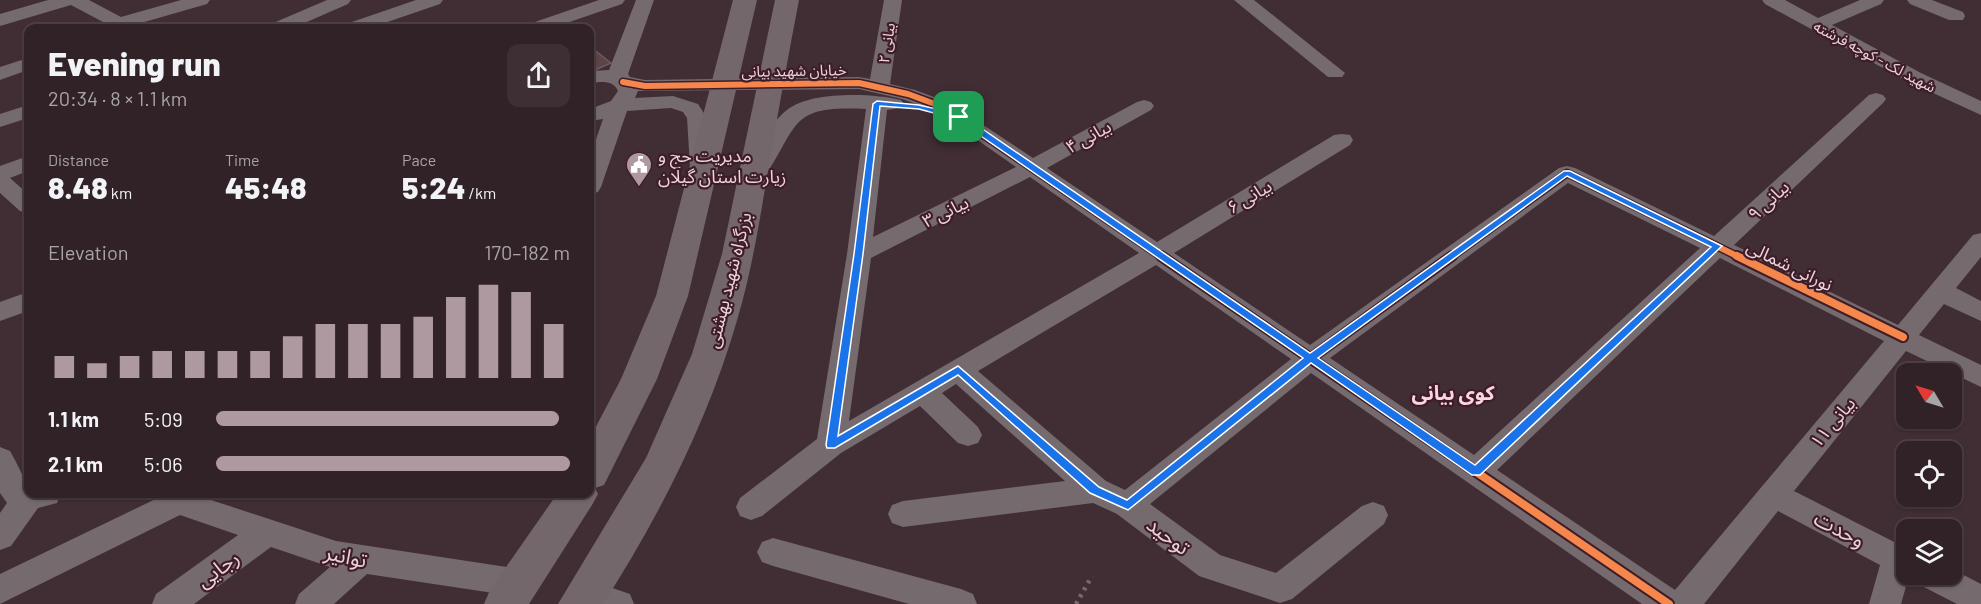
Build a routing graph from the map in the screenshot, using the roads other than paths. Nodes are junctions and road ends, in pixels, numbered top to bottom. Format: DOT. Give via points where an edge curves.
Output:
graph roads {
  1 [pos="68,0"];
  2 [pos="76,0"];
  3 [pos="201,0"];
  4 [pos="342,0"];
  5 [pos="435,0"];
  6 [pos="616,0"];
  7 [pos="645,0"];
  8 [pos="745,0"];
  9 [pos="787,0"];
  10 [pos="893,0"];
  11 [pos="1244,0"];
  12 [pos="1771,0"];
  13 [pos="1875,0"];
  14 [pos="1916,0"];
  15 [pos="1956,16"];
  16 [pos="0,20"];
  17 [pos="112,24"];
  18 [pos="125,24"];
  19 [pos="287,24"];
  20 [pos="365,24"];
  21 [pos="547,24"];
  22 [pos="1817,25"];
  23 [pos="626,53"];
  24 [pos="24,65"];
  25 [pos="1335,73"];
  26 [pos="0,74"];
  27 [pos="594,74"];
  28 [pos="594,76"];
  29 [pos="622,81"];
  30 [pos="771,83"];
  31 [pos="725,84"];
  32 [pos="878,95"];
  33 [pos="1876,99"];
  34 [pos="618,105"];
  35 [pos="1144,106"];
  36 [pos="1981,109"];
  37 [pos="24,112"];
  38 [pos="594,114"];
  39 [pos="0,121"];
  40 [pos="1342,140"];
  41 [pos="24,165"];
  42 [pos="1032,167"];
  43 [pos="0,174"];
  44 [pos="594,175"];
  45 [pos="752,178"];
  46 [pos="702,179"];
  47 [pos="0,181"];
  48 [pos="24,202"];
  49 [pos="1981,240"];
  50 [pos="1718,246"];
  51 [pos="1157,253"];
  52 [pos="859,254"];
  53 [pos="731,286"];
  54 [pos="674,287"];
  55 [pos="1940,291"];
  56 [pos="24,302"];
  57 [pos="0,312"];
  58 [pos="1981,312"];
  59 [pos="1903,337"];
  60 [pos="1311,358"];
  61 [pos="958,370"];
  62 [pos="1981,377"];
  63 [pos="923,391"];
  64 [pos="968,435"];
  65 [pos="831,445"];
  66 [pos="0,459"];
  67 [pos="594,466"];
  68 [pos="1476,471"];
  69 [pos="1095,490"];
  70 [pos="1773,494"];
  71 [pos="24,496"];
  72 [pos="35,498"];
  73 [pos="187,498"];
  74 [pos="575,498"];
  75 [pos="1128,505"];
  76 [pos="751,507"];
  77 [pos="903,514"];
  78 [pos="1373,515"];
  79 [pos="266,533"];
  80 [pos="0,537"];
  81 [pos="773,552"];
  82 [pos="1896,558"];
  83 [pos="361,559"];
  84 [pos="1896,576"];
  85 [pos="1951,585"];
  86 [pos="0,590"];
  87 [pos="512,593"];
  88 [pos="1265,595"];
  89 [pos="916,599"];
  90 [pos="1981,600"];
  91 [pos="594,601"];
  92 [pos="168,604"];
  93 [pos="311,604"];
  94 [pos="962,604"];
  95 [pos="1669,604"];
  96 [pos="1684,604"];
  97 [pos="1885,604"];
  1 -- 16 [label="street"];
  2 -- 17 [label="street"];
  3 -- 18 [label="street"];
  4 -- 19 [label="street"];
  5 -- 20 [label="street"];
  6 -- 21 [label="street"];
  7 -- 23 [label="street"];
  8 -- 31 [label="highway"];
  9 -- 30 [label="highway, بزرگراه شهید بهشتی"];
  10 -- 32 [label="street, بیانی ۲"];
  11 -- 25 [label="street"];
  12 -- 22 [label="street, شهید لک - کوچه فرشته"];
  13 -- 22 [label="street"];
  14 -- 15 [label="street"];
  22 -- 36 [label="street, شهید لک - کوچه فرشته"];
  23 -- 27 [label="street"];
  23 -- 29 [label="street" via="618,74"];
  24 -- 26 [label="street"];
  28 -- 29 [label="street, خیابان شهید بیانی"];
  29 -- 31 [label="street, خیابان شهید بیانی" via="642,86"];
  29 -- 34 [label="street" via="628,93"];
  30 -- 31 [label="street, خیابان شهید بیانی"];
  30 -- 32 [label="street, خیابان شهید بیانی" via="846,82"];
  30 -- 45 [label="highway, بزرگراه شهید بهشتی"];
  31 -- 46 [label="highway"];
  32 -- 42 [label="street, خیابان شهید بیانی" via="959,117"];
  32 -- 45 [label="street, خیابان شهید بیانی" via="801,110 789,119"];
  32 -- 52 [label="street, بیانی ۲"];
  33 -- 50 [label="street, بیانی ۹"];
  34 -- 38 [label="street"];
  34 -- 44 [label="street"];
  34 -- 46 [label="street" via="673,102 694,110"];
  35 -- 42 [label="street, بیانی ۴"];
  37 -- 39 [label="street"];
  40 -- 51 [label="street, بیانی ۶"];
  41 -- 43 [label="street"];
  42 -- 51 [label="street"];
  42 -- 52 [label="street, بیانی ۳"];
  45 -- 53 [label="highway, بزرگراه شهید بهشتی"];
  46 -- 54 [label="highway"];
  47 -- 48 [label="street"];
  49 -- 55 [label="street, بیانی ۱۱"];
  50 -- 59 [label="street, نورانی شمالی"];
  50 -- 60 [label="street, نورانی شمالی" via="1567,173"];
  50 -- 68 [label="street, بیانی ۹"];
  51 -- 60 [label="street"];
  51 -- 61 [label="street, بیانی ۶"];
  52 -- 65 [label="street, بیانی ۲"];
  53 -- 54 [label="highway"];
  53 -- 91 [label="highway, بزرگراه شهید بهشتی" via="710,352 675,436"];
  54 -- 67 [label="highway" via="639,379"];
  55 -- 58 [label="street"];
  55 -- 59 [label="street, بیانی ۱۱"];
  56 -- 57 [label="street"];
  59 -- 62 [label="street, نورانی شمالی"];
  59 -- 70 [label="street, بیانی ۱۱"];
  60 -- 68 [label="street"];
  60 -- 75 [label="street"];
  61 -- 63 [label="street, بیانی ۶"];
  61 -- 69 [label="street"];
  63 -- 64 [label="street"];
  63 -- 65 [label="street, بیانی ۶"];
  65 -- 76 [label="street, بیانی ۶"];
  66 -- 71 [label="street" via="13,492"];
  68 -- 95 [label="street"];
  69 -- 75 [label="street, توحید"];
  69 -- 77 [label="street"];
  70 -- 82 [label="street, وحدت"];
  70 -- 96 [label="street, بیانی ۱۱"];
  72 -- 80 [label="street"];
  73 -- 79 [label="street, توانیر"];
  73 -- 86 [label="street"];
  74 -- 87 [label="highway"];
  75 -- 88 [label="street, توحید" via="1210,566"];
  78 -- 88 [label="street, توحید" via="1280,589"];
  79 -- 83 [label="street, توانیر"];
  79 -- 92 [label="street, رجایی"];
  81 -- 89 [label="street"];
  83 -- 87 [label="street, توانیر"];
  83 -- 93 [label="street"];
  84 -- 97 [label="street"];
  85 -- 90 [label="street"];
  89 -- 94 [label="street"];
}
